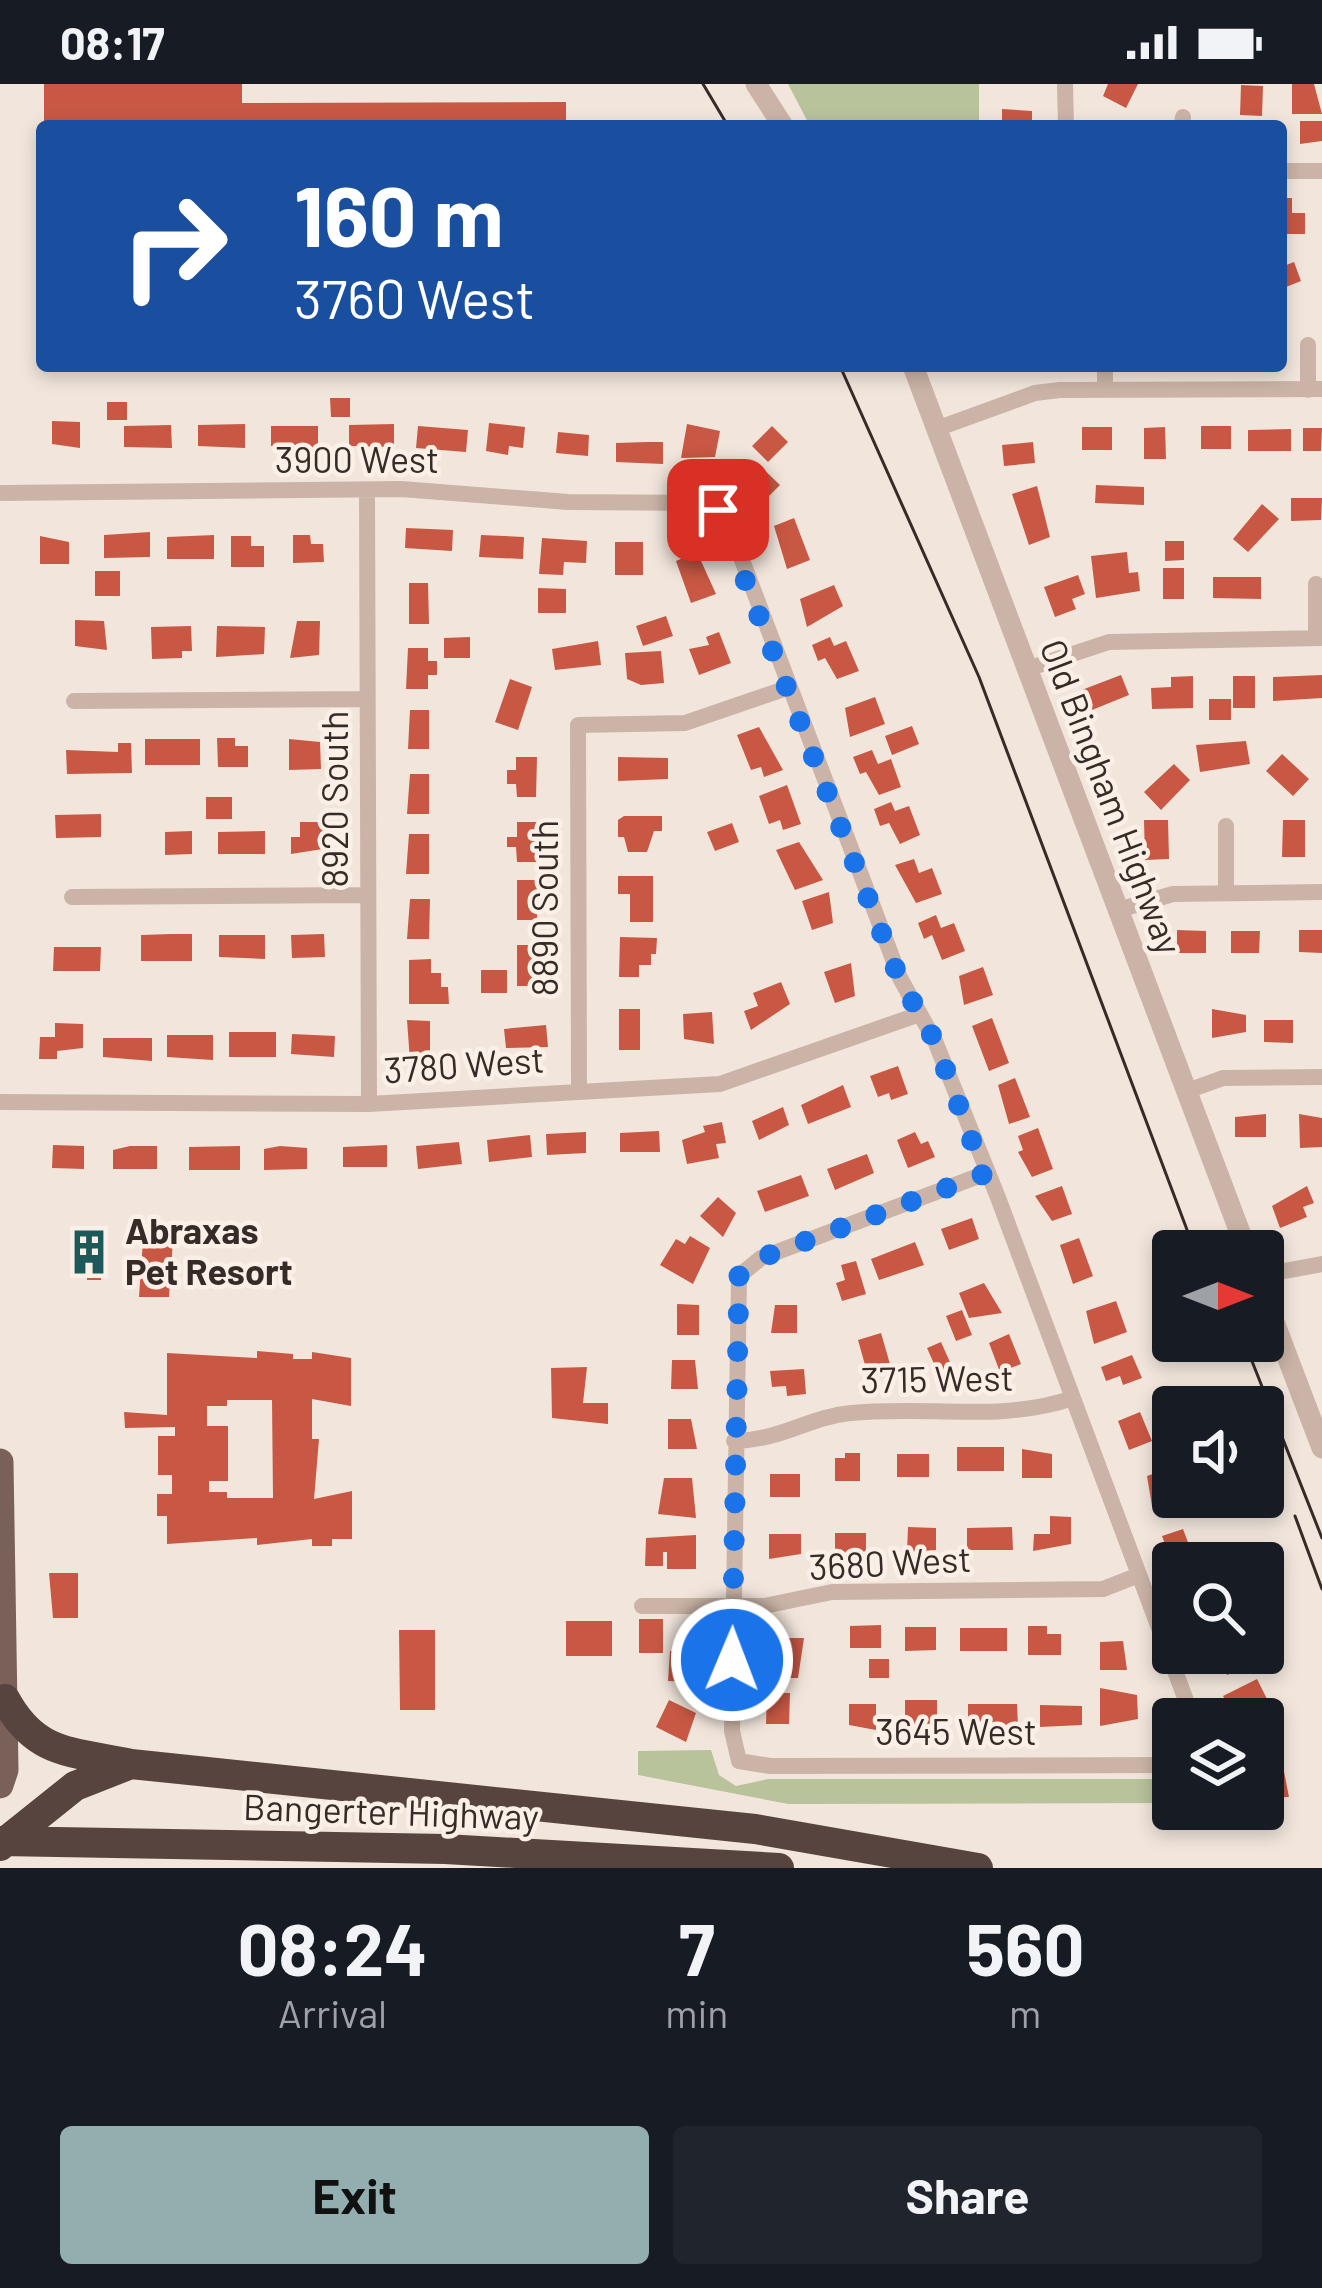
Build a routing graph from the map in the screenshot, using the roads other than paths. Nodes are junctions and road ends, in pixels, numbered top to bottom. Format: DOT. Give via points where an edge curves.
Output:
graph roads {
  1 [pos="756,84"];
  2 [pos="773,84"];
  3 [pos="1066,84"];
  4 [pos="779,120"];
  5 [pos="791,120"];
  6 [pos="1066,120"];
  7 [pos="1287,171"];
  8 [pos="1322,171"];
  9 [pos="1308,345"];
  10 [pos="915,372"];
  11 [pos="1106,372"];
  12 [pos="1105,390"];
  13 [pos="1315,390"];
  14 [pos="936,429"];
  15 [pos="367,493"];
  16 [pos="0,494"];
  17 [pos="1316,584"];
  18 [pos="1319,638"];
  19 [pos="1027,669"];
  20 [pos="790,687"];
  21 [pos="74,700"];
  22 [pos="367,700"];
  23 [pos="1226,826"];
  24 [pos="1226,892"];
  25 [pos="1322,892"];
  26 [pos="368,895"];
  27 [pos="72,897"];
  28 [pos="1118,910"];
  29 [pos="920,1013"];
  30 [pos="1322,1077"];
  31 [pos="579,1090"];
  32 [pos="1186,1091"];
  33 [pos="0,1102"];
  34 [pos="369,1104"];
  35 [pos="984,1174"];
  36 [pos="1239,1230"];
  37 [pos="1322,1264"];
  38 [pos="1284,1271"];
  39 [pos="1284,1348"];
  40 [pos="1073,1398"];
  41 [pos="734,1441"];
  42 [pos="1322,1448"];
  43 [pos="0,1462"];
  44 [pos="1139,1575"];
  45 [pos="642,1606"];
  46 [pos="733,1607"];
  47 [pos="1185,1698"];
  48 [pos="5,1699"];
  49 [pos="131,1764"];
  50 [pos="1152,1765"];
  51 [pos="0,1785"];
  52 [pos="0,1844"];
  53 [pos="779,1868"];
  54 [pos="978,1868"];
  1 -- 4 [label="street"];
  2 -- 5 [label="street"];
  3 -- 6 [label="street"];
  7 -- 8 [label="street"];
  9 -- 13 [label="street"];
  10 -- 14 [label="street, Old Bingham Highway"];
  11 -- 12 [label="street"];
  12 -- 13 [label="street"];
  12 -- 14 [label="street" via="1036,393"];
  14 -- 19 [label="street, Old Bingham Highway"];
  15 -- 16 [label="street, 3900 West"];
  15 -- 20 [label="street, 3900 West" via="418,489 714,507 728,523"];
  15 -- 22 [label="street, 8920 South"];
  17 -- 18 [label="street"];
  18 -- 19 [label="street" via="1109,642"];
  19 -- 28 [label="street, Old Bingham Highway"];
  20 -- 29 [label="street" via="899,978"];
  20 -- 31 [label="street, 8890 South" via="685,723 578,725"];
  21 -- 22 [label="street"];
  22 -- 26 [label="street, 8920 South"];
  23 -- 24 [label="street"];
  24 -- 25 [label="street"];
  24 -- 28 [label="street" via="1154,896"];
  26 -- 27 [label="street"];
  26 -- 34 [label="street, 8920 South"];
  28 -- 32 [label="street, Old Bingham Highway"];
  29 -- 31 [label="street, 3780 West" via="720,1084"];
  29 -- 35 [label="street"];
  30 -- 32 [label="street" via="1222,1078"];
  31 -- 34 [label="street, 3780 West"];
  32 -- 36 [label="street, Old Bingham Highway"];
  33 -- 34 [label="street, 3780 West"];
  35 -- 40 [label="street"];
  35 -- 41 [label="street" via="745,1269 735,1296"];
  37 -- 38 [label="street"];
  39 -- 42 [label="street"];
  40 -- 41 [label="street, 3715 West" via="1030,1411 837,1414 781,1437"];
  40 -- 44 [label="street"];
  41 -- 46 [label="street"];
  43 -- 48 [label="main road"];
  44 -- 46 [label="street, 3680 West" via="1103,1589 832,1592"];
  44 -- 47 [label="street"];
  45 -- 46 [label="street, 3680 West"];
  46 -- 50 [label="street, 3645 West" via="739,1761"];
  48 -- 49 [label="highway" via="22,1730 42,1745"];
  48 -- 51 [label="main road"];
  49 -- 52 [label="highway" via="75,1786"];
  49 -- 54 [label="highway" via="755,1829"];
  52 -- 53 [label="highway, Bangerter Highway" via="445,1850"];
}
